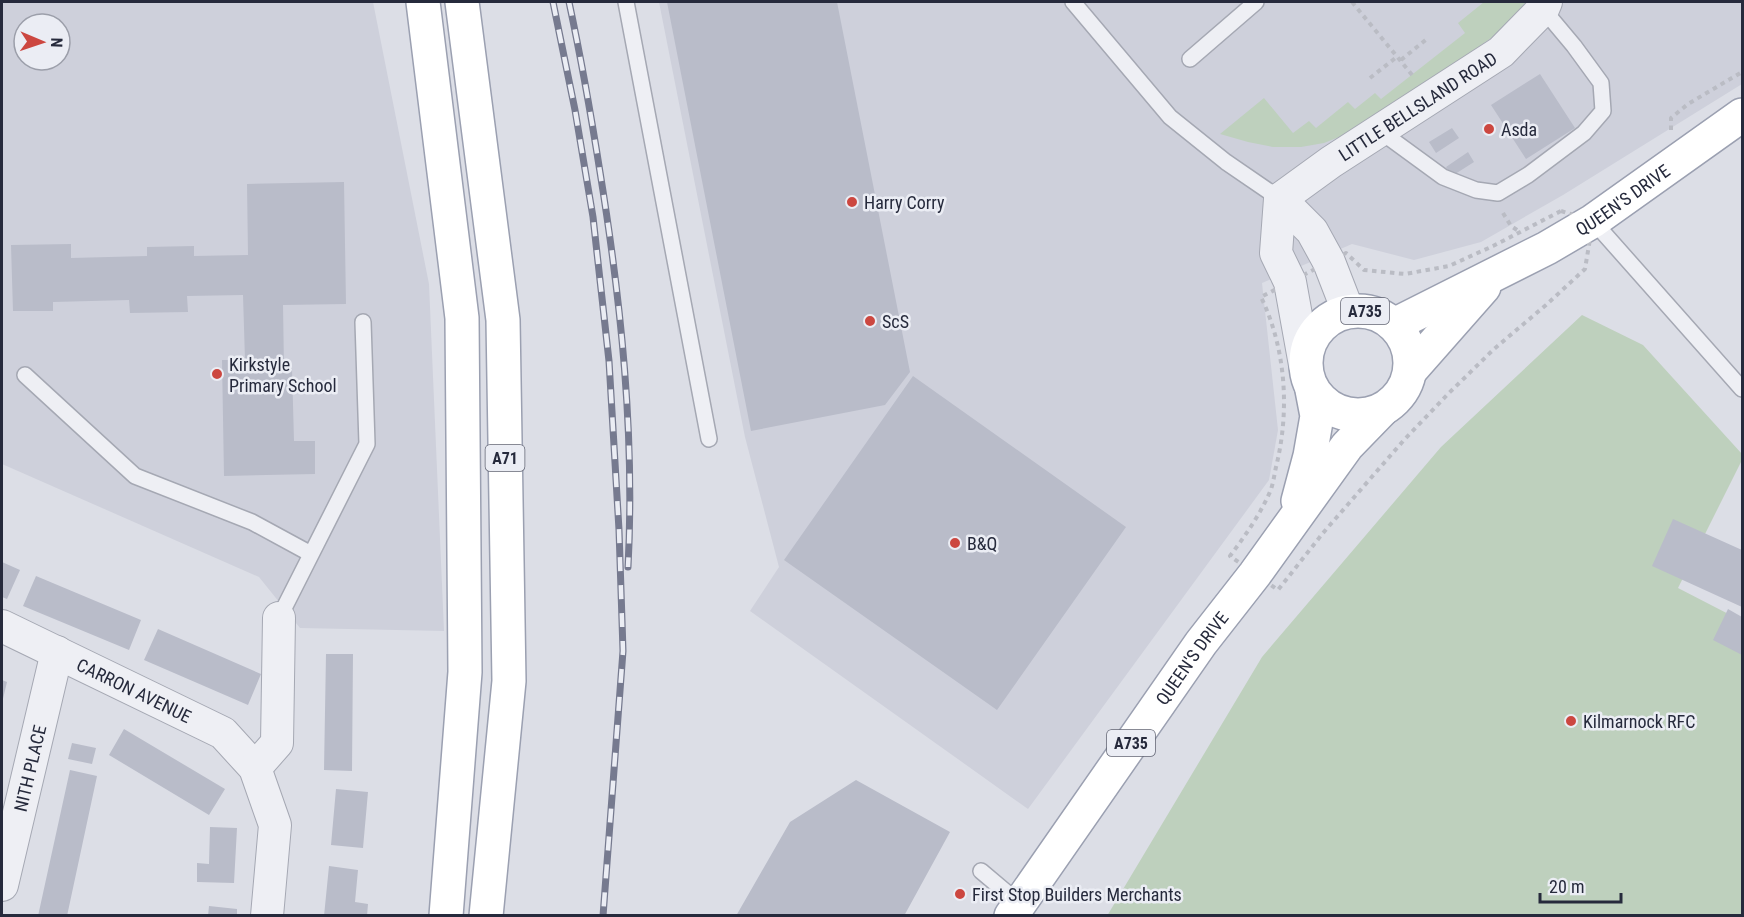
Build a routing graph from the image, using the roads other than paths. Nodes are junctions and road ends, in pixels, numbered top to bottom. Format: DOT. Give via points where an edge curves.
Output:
graph roads {
  1 [pos="423,2"];
  2 [pos="462,2"];
  3 [pos="626,2"];
  4 [pos="1073,2"];
  5 [pos="1257,2"];
  6 [pos="1545,5"];
  7 [pos="1190,59"];
  8 [pos="1743,115"];
  9 [pos="1380,131"];
  10 [pos="1280,199"];
  11 [pos="1593,221"];
  12 [pos="1496,274"];
  13 [pos="1348,311"];
  14 [pos="363,322"];
  15 [pos="1394,325"];
  16 [pos="1410,370"];
  17 [pos="25,375"];
  18 [pos="1309,378"];
  19 [pos="1743,389"];
  20 [pos="1382,410"];
  21 [pos="709,439"];
  22 [pos="1293,520"];
  23 [pos="311,554"];
  24 [pos="279,618"];
  25 [pos="2,626"];
  26 [pos="57,652"];
  27 [pos="255,768"];
  28 [pos="981,871"];
  29 [pos="2,885"];
  30 [pos="1015,909"];
  31 [pos="267,915"];
  32 [pos="446,915"];
  33 [pos="486,915"];
  1 -- 32 [label="main road, A71" via="462,318 465,672"];
  2 -- 33 [label="main road, A71" via="503,320 509,681"];
  3 -- 21 [label="lane"];
  4 -- 10 [label="lane" via="1170,117"];
  5 -- 7 [label="lane"];
  6 -- 9 [label="street, LITTLE BELLSLAND ROAD" via="1501,52"];
  6 -- 9 [label="lane" via="1601,83 1602,111 1584,133 1497,193 1476,190 1443,177"];
  8 -- 11 [label="main road, QUEEN'S DRIVE / A735"];
  9 -- 10 [label="street, LITTLE BELLSLAND ROAD"];
  10 -- 13 [label="street" via="1312,231"];
  10 -- 18 [label="street" via="1276,253 1290,282"];
  11 -- 12 [label="main road, QUEEN'S DRIVE / A735"];
  11 -- 19 [label="lane"];
  12 -- 15 [label="main road, QUEEN'S DRIVE / A735"];
  12 -- 16 [label="main road, QUEEN'S DRIVE / A735"];
  13 -- 15 [label="main road, A735" via="1381,315"];
  13 -- 18 [label="main road, A735" via="1322,324 1312,336 1306,350"];
  14 -- 23 [label="lane" via="367,444"];
  15 -- 16 [label="main road, A735" via="1405,338"];
  16 -- 20 [label="main road, A735" via="1405,387"];
  17 -- 23 [label="lane" via="135,476 252,522"];
  18 -- 20 [label="main road" via="1323,402 1336,411 1351,416"];
  18 -- 22 [label="main road, QUEEN'S DRIVE / A735" via="1317,416"];
  20 -- 22 [label="main road, QUEEN'S DRIVE / A735" via="1347,446"];
  22 -- 30 [label="main road, QUEEN'S DRIVE / A735" via="1201,643"];
  23 -- 24 [label="lane"];
  24 -- 27 [label="street" via="277,743"];
  25 -- 26 [label="street, CARRON AVENUE"];
  26 -- 27 [label="street, CARRON AVENUE" via="224,733"];
  26 -- 29 [label="street, NITH PLACE"];
  27 -- 31 [label="street, CARRON AVENUE" via="275,825"];
  28 -- 30 [label="lane"];
}
